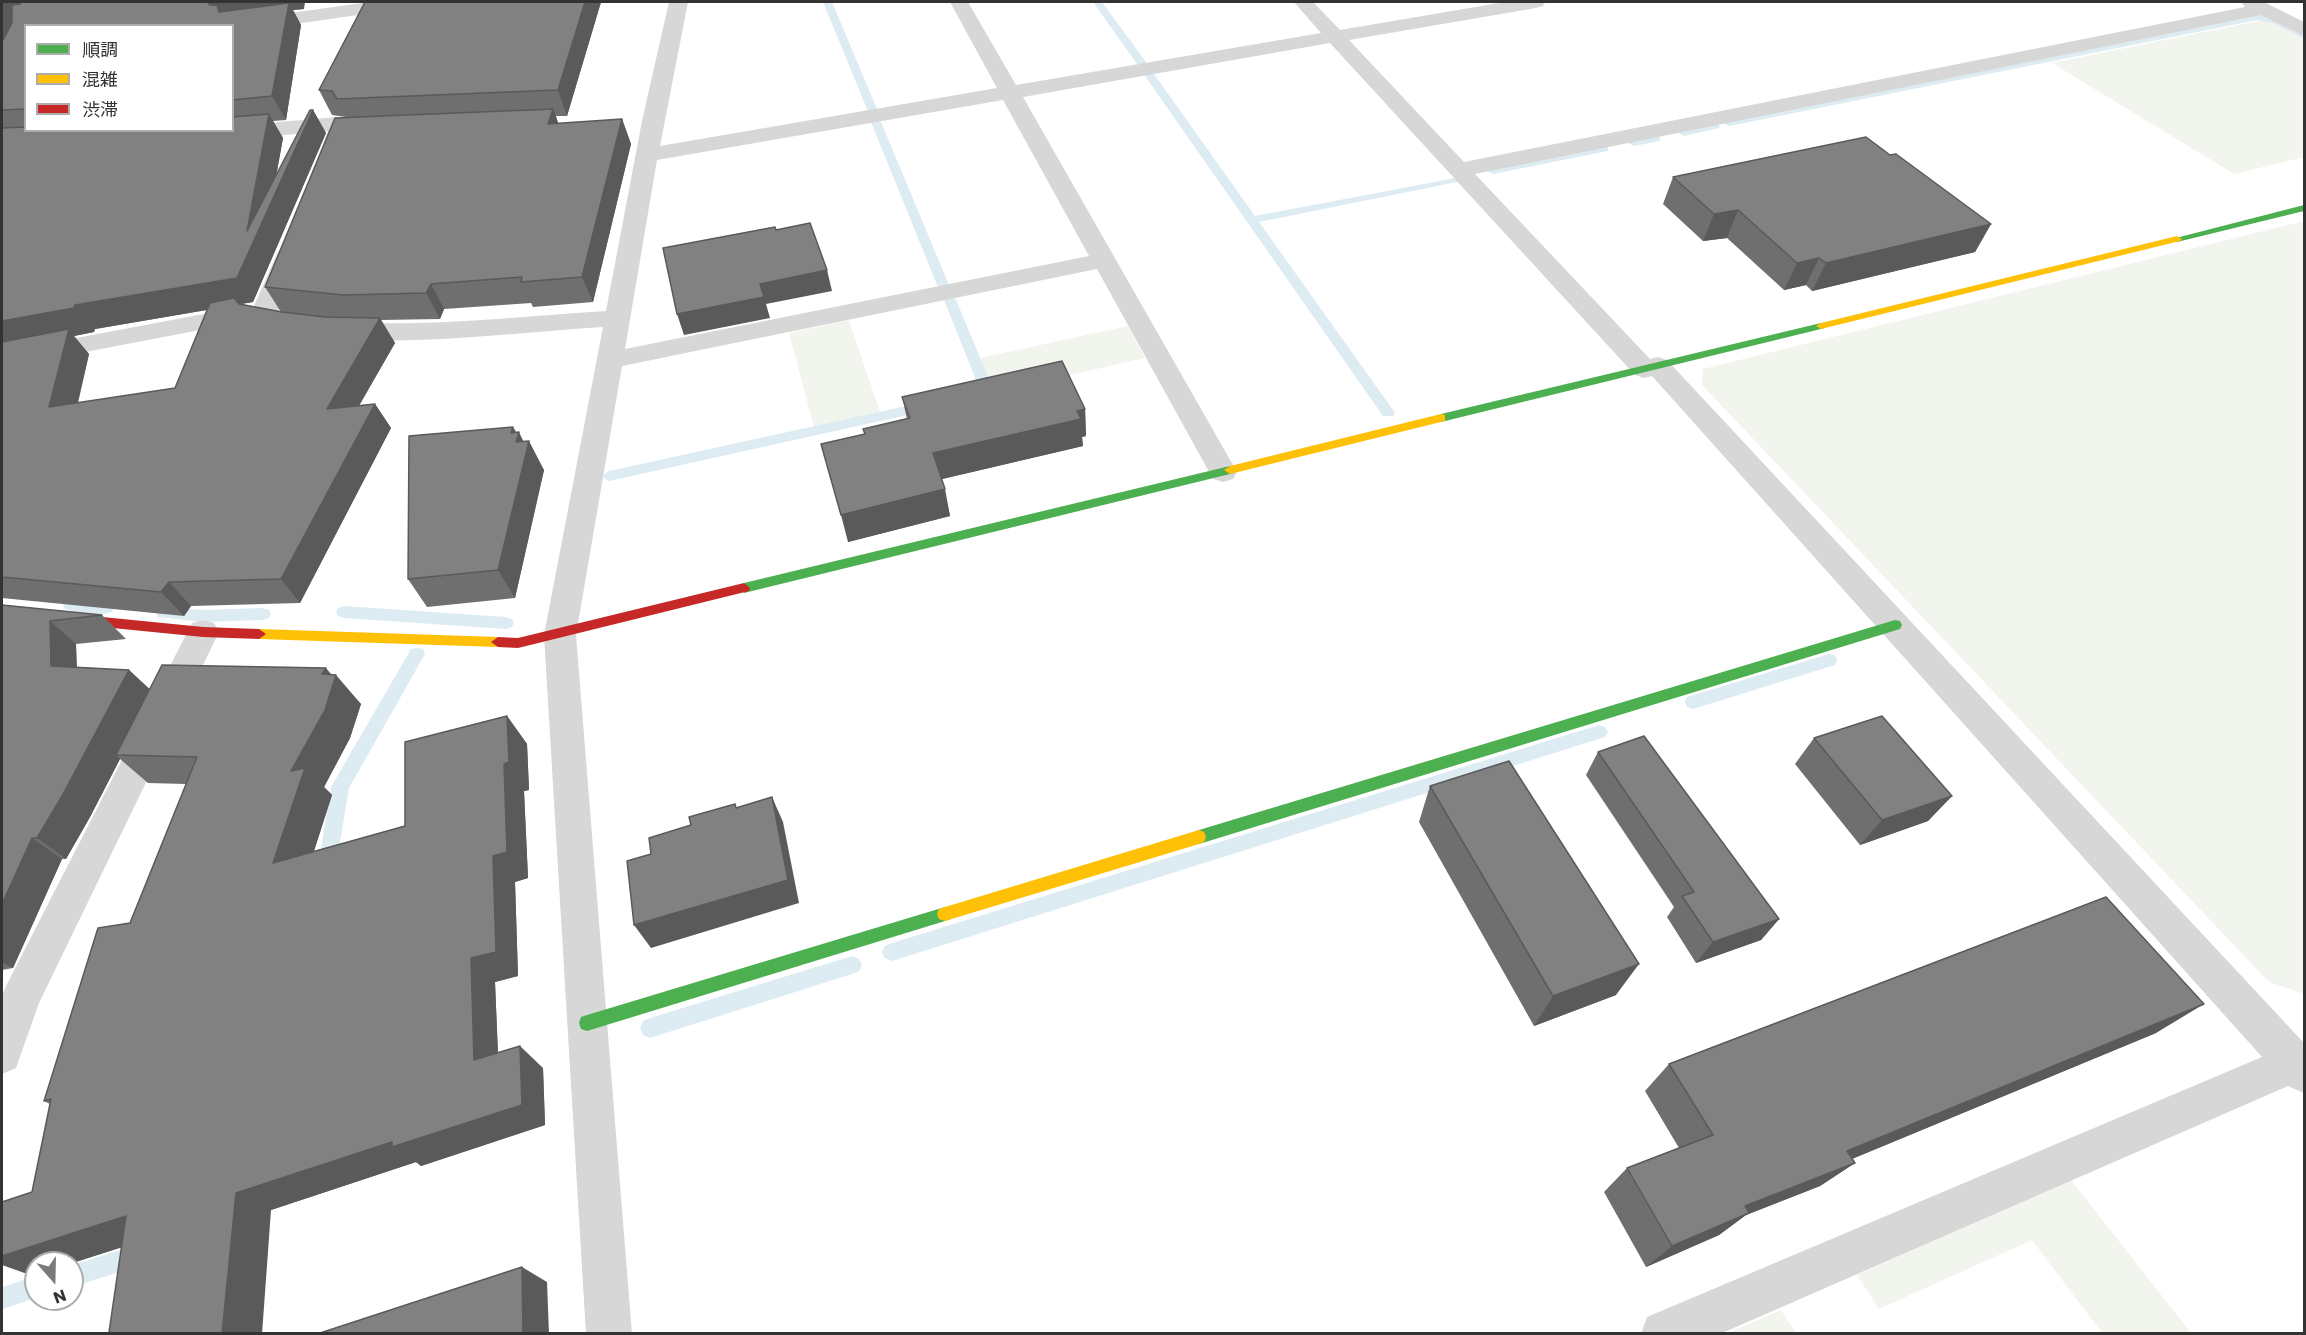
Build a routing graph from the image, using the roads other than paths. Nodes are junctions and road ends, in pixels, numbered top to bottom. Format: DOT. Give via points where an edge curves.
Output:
graph roads {
  1 [pos="407,2"];
  2 [pos="678,2"];
  3 [pos="959,2"];
  4 [pos="1303,2"];
  5 [pos="1536,2"];
  6 [pos="319,8"];
  7 [pos="2263,8"];
  8 [pos="2304,9"];
  9 [pos="234,27"];
  10 [pos="2304,30"];
  11 [pos="1335,36"];
  12 [pos="1010,93"];
  13 [pos="653,121"];
  14 [pos="631,122"];
  15 [pos="215,135"];
  16 [pos="647,155"];
  17 [pos="1459,170"];
  18 [pos="316,189"];
  19 [pos="2304,208"];
  20 [pos="298,233"];
  21 [pos="1104,260"];
  22 [pos="265,310"];
  23 [pos="617,318"];
  24 [pos="2,360"];
  25 [pos="610,360"];
  26 [pos="1651,367"];
  27 [pos="1223,472"];
  28 [pos="2,612"];
  29 [pos="1895,625"];
  30 [pos="203,632"];
  31 [pos="560,635"];
  32 [pos="11,1000"];
  33 [pos="587,1023"];
  34 [pos="2,1054"];
  35 [pos="2297,1056"];
  36 [pos="609,1334"];
  37 [pos="1664,1334"];
  1 -- 6 [label="street"];
  2 -- 13 [label="street"];
  3 -- 12 [label="street"];
  4 -- 11 [label="street"];
  5 -- 11 [label="street"];
  6 -- 9 [label="street"];
  7 -- 8 [label="street"];
  7 -- 10 [label="street"];
  7 -- 17 [label="street"];
  11 -- 12 [label="street"];
  11 -- 17 [label="street"];
  12 -- 16 [label="street"];
  12 -- 21 [label="street"];
  13 -- 14 [label="street"];
  13 -- 16 [label="street"];
  15 -- 18 [label="street" via="337,124 350,133"];
  16 -- 23 [label="street"];
  17 -- 26 [label="street"];
  19 -- 26 [label="street"];
  20 -- 22 [label="street"];
  21 -- 25 [label="street"];
  21 -- 27 [label="street"];
  22 -- 23 [label="street" via="265,320 317,329 403,332"];
  22 -- 24 [label="street"];
  23 -- 25 [label="street"];
  25 -- 31 [label="street"];
  26 -- 27 [label="street"];
  26 -- 29 [label="street"];
  27 -- 31 [label="street"];
  28 -- 30 [label="street"];
  29 -- 33 [label="street"];
  29 -- 35 [label="street"];
  30 -- 31 [label="street" via="518,643"];
  30 -- 32 [label="street"];
  31 -- 33 [label="street"];
  32 -- 34 [label="street"];
  33 -- 36 [label="street"];
  35 -- 37 [label="street"];
}
